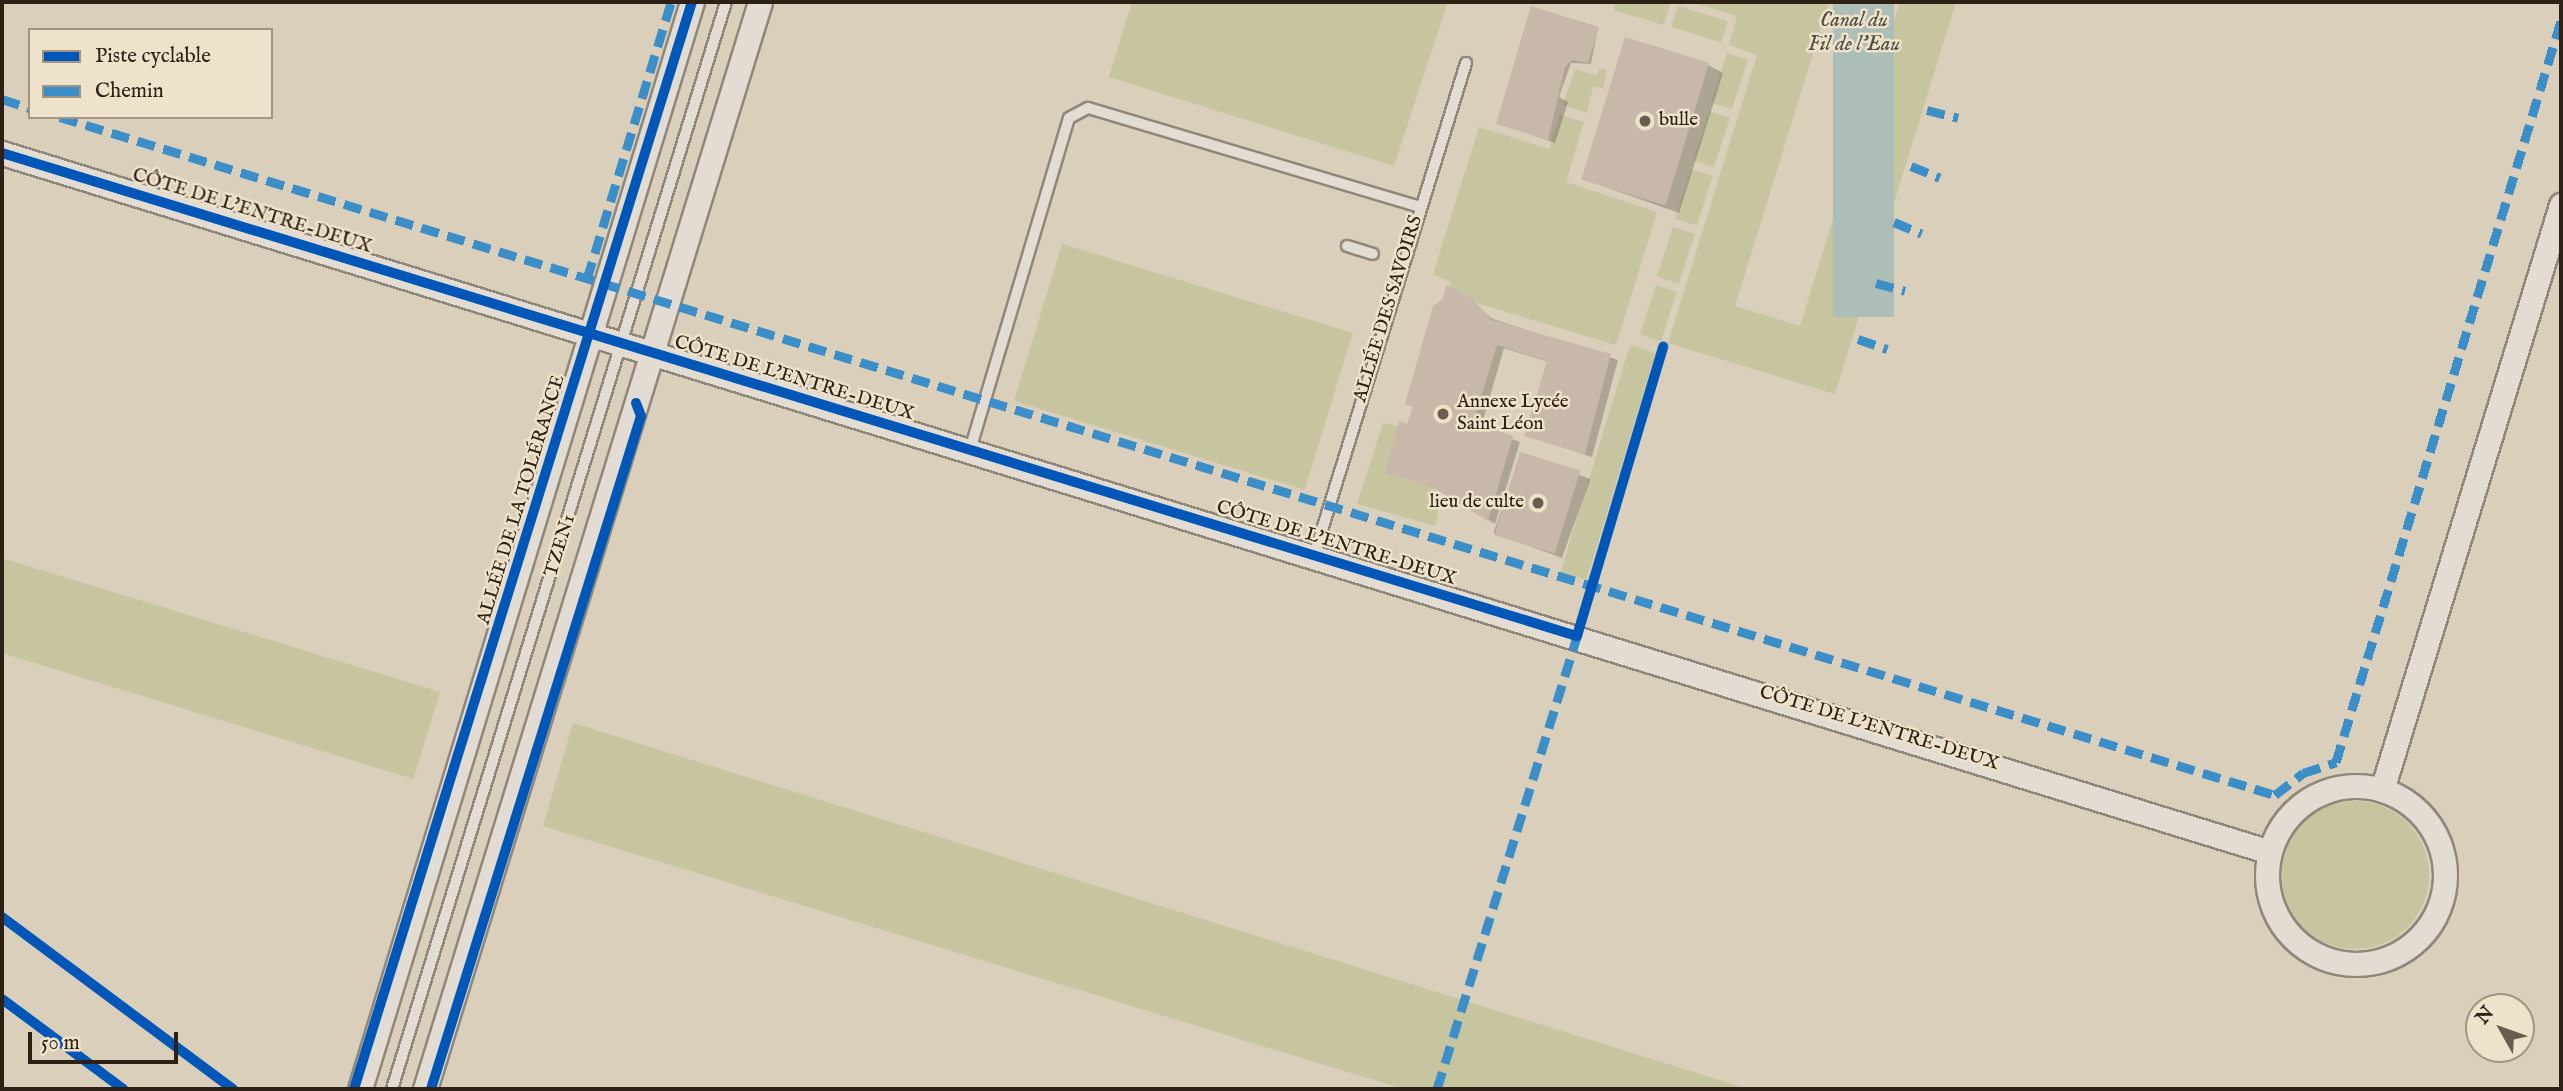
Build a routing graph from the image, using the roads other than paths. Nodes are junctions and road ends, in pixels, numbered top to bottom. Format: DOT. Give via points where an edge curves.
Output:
graph roads {
  1 [pos="692,2"];
  2 [pos="726,2"];
  3 [pos="760,2"];
  4 [pos="1466,63"];
  5 [pos="2,153"];
  6 [pos="2561,205"];
  7 [pos="1421,206"];
  8 [pos="1347,246"];
  9 [pos="1373,254"];
  10 [pos="590,334"];
  11 [pos="622,344"];
  12 [pos="651,353"];
  13 [pos="970,450"];
  14 [pos="1314,555"];
  15 [pos="2382,790"];
  16 [pos="2270,852"];
  17 [pos="360,1089"];
  18 [pos="392,1089"];
  19 [pos="425,1089"];
  1 -- 10 [label="street, ALLÉE DE LA TOLÉRANCE"];
  2 -- 11 [label="lane, TZEN1"];
  3 -- 12 [label="street"];
  4 -- 7 [label="lane, ALLÉE DES SAVOIRS"];
  5 -- 10 [label="street, CÔTE DE L'ENTRE-DEUX"];
  6 -- 15 [label="street"];
  7 -- 13 [label="lane" via="1088,108 1069,118"];
  7 -- 14 [label="lane, ALLÉE DES SAVOIRS"];
  8 -- 9 [label="lane"];
  10 -- 11 [label="street, CÔTE DE L'ENTRE-DEUX"];
  10 -- 17 [label="street, ALLÉE DE LA TOLÉRANCE"];
  11 -- 12 [label="street, CÔTE DE L'ENTRE-DEUX"];
  11 -- 18 [label="lane, TZEN1"];
  12 -- 13 [label="street, CÔTE DE L'ENTRE-DEUX"];
  12 -- 19 [label="street"];
  13 -- 14 [label="street, CÔTE DE L'ENTRE-DEUX"];
  14 -- 16 [label="street, CÔTE DE L'ENTRE-DEUX"];
  15 -- 16 [label="street" via="2326,791 2282,826"];
  15 -- 16 [label="street" via="2427,821 2445,872 2430,925 2387,959 2346,963 2306,950 2272,907"];
}
